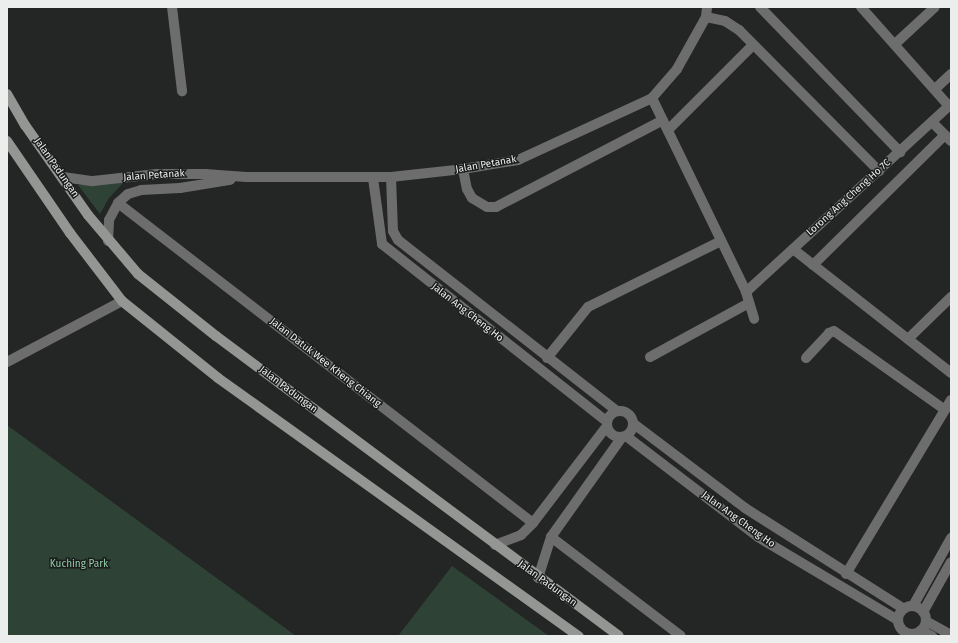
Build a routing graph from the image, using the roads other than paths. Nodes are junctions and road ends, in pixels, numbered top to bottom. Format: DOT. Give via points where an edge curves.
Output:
graph roads {
  1 [pos="172,7"];
  2 [pos="760,7"];
  3 [pos="861,7"];
  4 [pos="935,7"];
  5 [pos="707,12"];
  6 [pos="895,44"];
  7 [pos="753,45"];
  8 [pos="951,74"];
  9 [pos="934,89"];
  10 [pos="182,91"];
  11 [pos="7,94"];
  12 [pos="652,98"];
  13 [pos="950,105"];
  14 [pos="663,120"];
  15 [pos="932,122"];
  16 [pos="668,130"];
  17 [pos="948,138"];
  18 [pos="7,141"];
  19 [pos="900,152"];
  20 [pos="463,169"];
  21 [pos="879,171"];
  22 [pos="63,177"];
  23 [pos="246,177"];
  24 [pos="391,177"];
  25 [pos="373,178"];
  26 [pos="118,203"];
  27 [pos="108,241"];
  28 [pos="721,241"];
  29 [pos="793,249"];
  30 [pos="813,265"];
  31 [pos="746,292"];
  32 [pos="951,297"];
  33 [pos="122,301"];
  34 [pos="749,303"];
  35 [pos="754,319"];
  36 [pos="908,339"];
  37 [pos="650,357"];
  38 [pos="547,358"];
  39 [pos="806,358"];
  40 [pos="7,362"];
  41 [pos="951,373"];
  42 [pos="951,400"];
  43 [pos="945,410"];
  44 [pos="617,411"];
  45 [pos="607,424"];
  46 [pos="634,424"];
  47 [pos="624,437"];
  48 [pos="533,523"];
  49 [pos="551,537"];
  50 [pos="951,538"];
  51 [pos="495,545"];
  52 [pos="951,562"];
  53 [pos="846,574"];
  54 [pos="538,578"];
  55 [pos="908,607"];
  56 [pos="919,627"];
  57 [pos="898,628"];
  58 [pos="579,636"];
  59 [pos="619,636"];
  60 [pos="681,636"];
  61 [pos="932,636"];
  62 [pos="951,636"];
  1 -- 10 [label="street"];
  2 -- 19 [label="street"];
  3 -- 6 [label="street"];
  4 -- 6 [label="street"];
  5 -- 7 [label="street" via="724,21"];
  5 -- 12 [label="street, Jalan Petanak" via="677,69"];
  6 -- 9 [label="street"];
  7 -- 16 [label="street"];
  7 -- 21 [label="street"];
  8 -- 9 [label="street"];
  9 -- 13 [label="street"];
  11 -- 22 [label="main road, Jalan Padungan" via="25,125"];
  12 -- 14 [label="street"];
  12 -- 20 [label="street, Jalan Petanak" via="518,160"];
  13 -- 15 [label="street, Lorong Ang Cheng Ho 7C"];
  14 -- 16 [label="street"];
  14 -- 20 [label="street" via="496,207 479,203 467,189"];
  15 -- 17 [label="street"];
  15 -- 19 [label="street, Lorong Ang Cheng Ho 7C"];
  16 -- 28 [label="street"];
  17 -- 30 [label="street"];
  18 -- 33 [label="main road" via="70,233"];
  19 -- 21 [label="street, Lorong Ang Cheng Ho 7C"];
  20 -- 24 [label="street, Jalan Petanak"];
  21 -- 29 [label="street, Lorong Ang Cheng Ho 7C"];
  22 -- 23 [label="street, Jalan Petanak" via="92,180 157,174"];
  22 -- 27 [label="main road, Jalan Padungan"];
  23 -- 25 [label="street, Jalan Petanak"];
  23 -- 26 [label="street, Jalan Petanak" via="180,188 141,190 128,194"];
  24 -- 25 [label="street, Jalan Petanak"];
  24 -- 38 [label="street, Jalan Ang Cheng Ho" via="393,231 398,240"];
  25 -- 45 [label="street, Jalan Ang Cheng Ho" via="382,244"];
  26 -- 27 [label="street, Jalan Petanak" via="109,220"];
  26 -- 48 [label="street, Jalan Datuk Wee Kheng Chiang"];
  27 -- 51 [label="main road, Jalan Padungan" via="138,274 216,336"];
  28 -- 31 [label="street"];
  28 -- 38 [label="street" via="588,307"];
  29 -- 30 [label="street"];
  29 -- 31 [label="street, Lorong Ang Cheng Ho 7C"];
  30 -- 36 [label="street"];
  31 -- 34 [label="street"];
  32 -- 36 [label="street"];
  33 -- 40 [label="street"];
  33 -- 58 [label="main road" via="218,378"];
  34 -- 35 [label="street"];
  34 -- 37 [label="street"];
  36 -- 41 [label="street"];
  38 -- 44 [label="street, Jalan Ang Cheng Ho"];
  39 -- 43 [label="street" via="834,330"];
  42 -- 43 [label="street"];
  43 -- 53 [label="street"];
  44 -- 45 [label="street" via="609,417"];
  44 -- 46 [label="street" via="627,413"];
  45 -- 47 [label="street" via="611,433"];
  45 -- 48 [label="street"];
  46 -- 47 [label="street" via="633,430"];
  46 -- 53 [label="street, Jalan Ang Cheng Ho" via="745,508"];
  47 -- 49 [label="street"];
  47 -- 57 [label="street, Jalan Ang Cheng Ho" via="758,536"];
  48 -- 51 [label="street" via="521,535"];
  49 -- 54 [label="street"];
  49 -- 60 [label="street"];
  50 -- 55 [label="street"];
  51 -- 54 [label="main road, Jalan Padungan"];
  52 -- 56 [label="street"];
  53 -- 55 [label="street, Jalan Ang Cheng Ho"];
  54 -- 59 [label="main road, Jalan Padungan"];
  55 -- 56 [label="street, Jalan Ang Cheng Ho"];
  55 -- 57 [label="street"];
  56 -- 57 [label="street, Jalan Ang Cheng Ho"];
  56 -- 61 [label="street"];
  56 -- 62 [label="street"];
}
